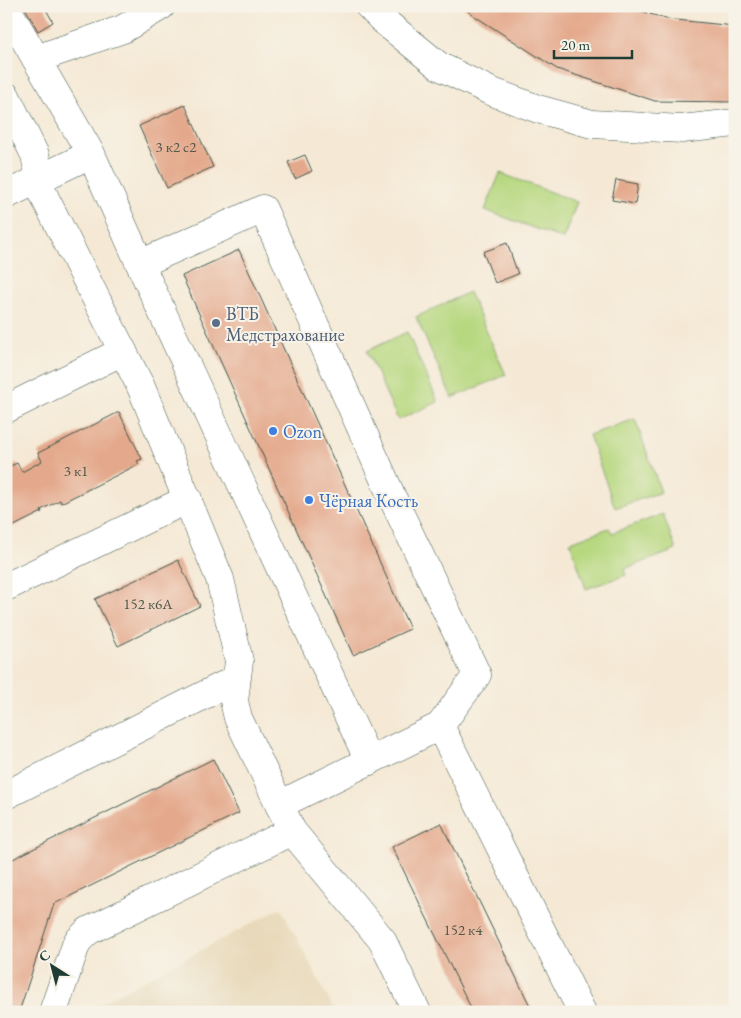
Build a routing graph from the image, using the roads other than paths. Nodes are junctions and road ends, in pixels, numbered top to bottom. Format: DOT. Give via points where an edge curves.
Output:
graph roads {
  1 [pos="162,6"];
  2 [pos="369,6"];
  3 [pos="6,7"];
  4 [pos="36,59"];
  5 [pos="6,96"];
  6 [pos="735,123"];
  7 [pos="91,154"];
  8 [pos="40,177"];
  9 [pos="6,195"];
  10 [pos="140,264"];
  11 [pos="123,351"];
  12 [pos="6,409"];
  13 [pos="188,500"];
  14 [pos="6,587"];
  15 [pos="236,679"];
  16 [pos="440,726"];
  17 [pos="369,761"];
  18 [pos="6,795"];
  19 [pos="279,805"];
  20 [pos="292,830"];
  21 [pos="53,1012"];
  22 [pos="417,1012"];
  23 [pos="582,1012"];
  1 -- 4 [label="lane" via="123,29"];
  2 -- 6 [label="lane" via="439,66 490,91 538,109 592,124 682,129"];
  3 -- 4 [label="lane"];
  4 -- 7 [label="lane"];
  5 -- 8 [label="lane" via="35,155"];
  7 -- 8 [label="lane"];
  7 -- 10 [label="lane"];
  8 -- 9 [label="lane"];
  8 -- 11 [label="lane" via="46,200"];
  10 -- 16 [label="lane" via="262,210 477,675"];
  10 -- 17 [label="lane"];
  11 -- 12 [label="lane"];
  11 -- 13 [label="lane"];
  13 -- 14 [label="lane"];
  13 -- 15 [label="lane" via="220,579 239,661"];
  15 -- 18 [label="lane"];
  15 -- 19 [label="lane" via="234,701 238,718"];
  16 -- 17 [label="lane"];
  16 -- 23 [label="lane"];
  17 -- 19 [label="lane"];
  19 -- 20 [label="lane"];
  20 -- 21 [label="lane" via="88,931 77,942"];
  20 -- 22 [label="lane" via="382,940"];
}
